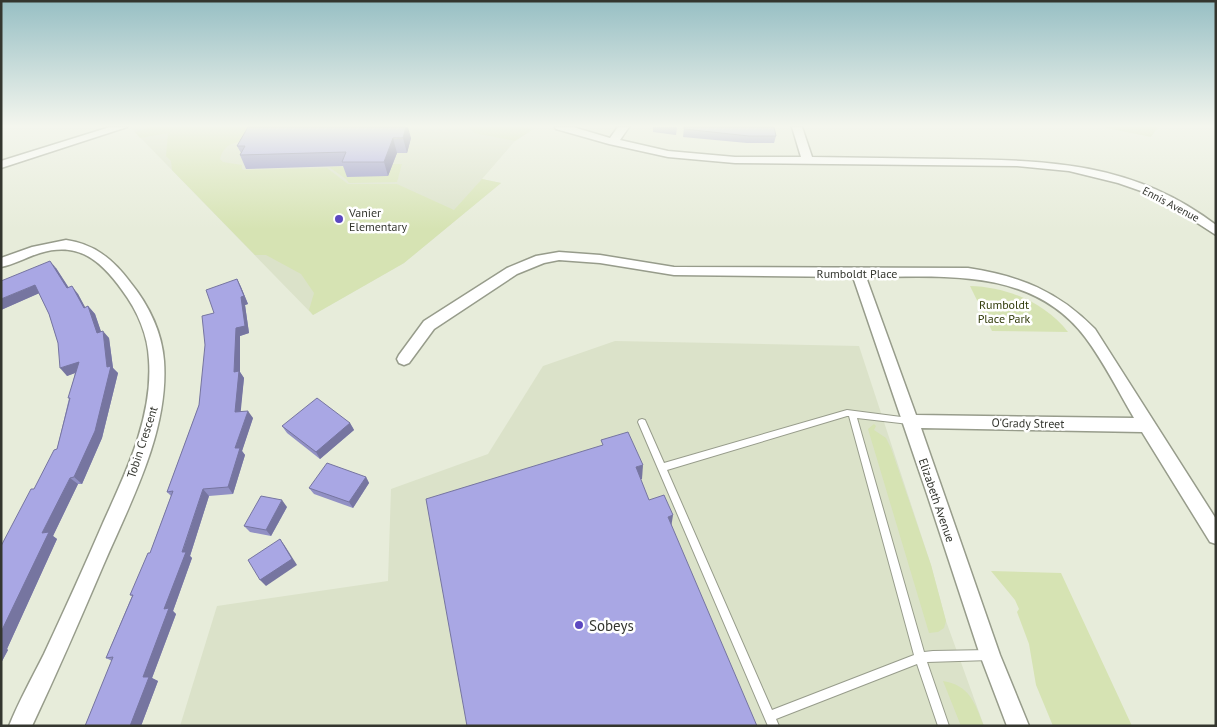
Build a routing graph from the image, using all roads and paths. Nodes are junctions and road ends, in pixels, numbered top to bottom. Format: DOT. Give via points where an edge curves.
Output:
graph roads {
  1 [pos="14,161"];
  2 [pos="745,161"];
  3 [pos="808,162"];
  4 [pos="1,165"];
  5 [pos="1216,231"];
  6 [pos="1,263"];
  7 [pos="858,273"];
  8 [pos="404,359"];
  9 [pos="852,413"];
  10 [pos="909,421"];
  11 [pos="642,422"];
  12 [pos="1147,425"];
  13 [pos="661,468"];
  14 [pos="1216,536"];
  15 [pos="990,655"];
  16 [pos="920,658"];
  17 [pos="772,721"];
  18 [pos="20,726"];
  19 [pos="944,726"];
  20 [pos="1018,726"];
  1 -- 4 [label="street"];
  2 -- 3 [label="street, Ennis Avenue"];
  3 -- 5 [label="street, Ennis Avenue" via="1026,163 1072,167 1138,186 1192,213"];
  6 -- 18 [label="street, Tobin Crescent" via="51,245 88,248 117,273 134,296 155,345 157,370 156,397 138,461 48,670"];
  7 -- 8 [label="street, Rumboldt Place" via="674,271 577,257 541,259 512,271 429,325"];
  7 -- 10 [label="street, Elizabeth Avenue"];
  7 -- 12 [label="street, Rumboldt Place" via="968,273 1012,281 1034,289 1058,303 1085,328"];
  9 -- 10 [label="lane"];
  9 -- 13 [label="lane"];
  9 -- 16 [label="lane"];
  10 -- 12 [label="street, O'Grady Street"];
  10 -- 15 [label="street, Elizabeth Avenue"];
  11 -- 13 [label="lane"];
  12 -- 14 [label="street, Rumboldt Place"];
  13 -- 17 [label="lane"];
  15 -- 16 [label="lane"];
  15 -- 20 [label="street, Elizabeth Avenue"];
  16 -- 17 [label="lane"];
  16 -- 19 [label="lane"];
}
